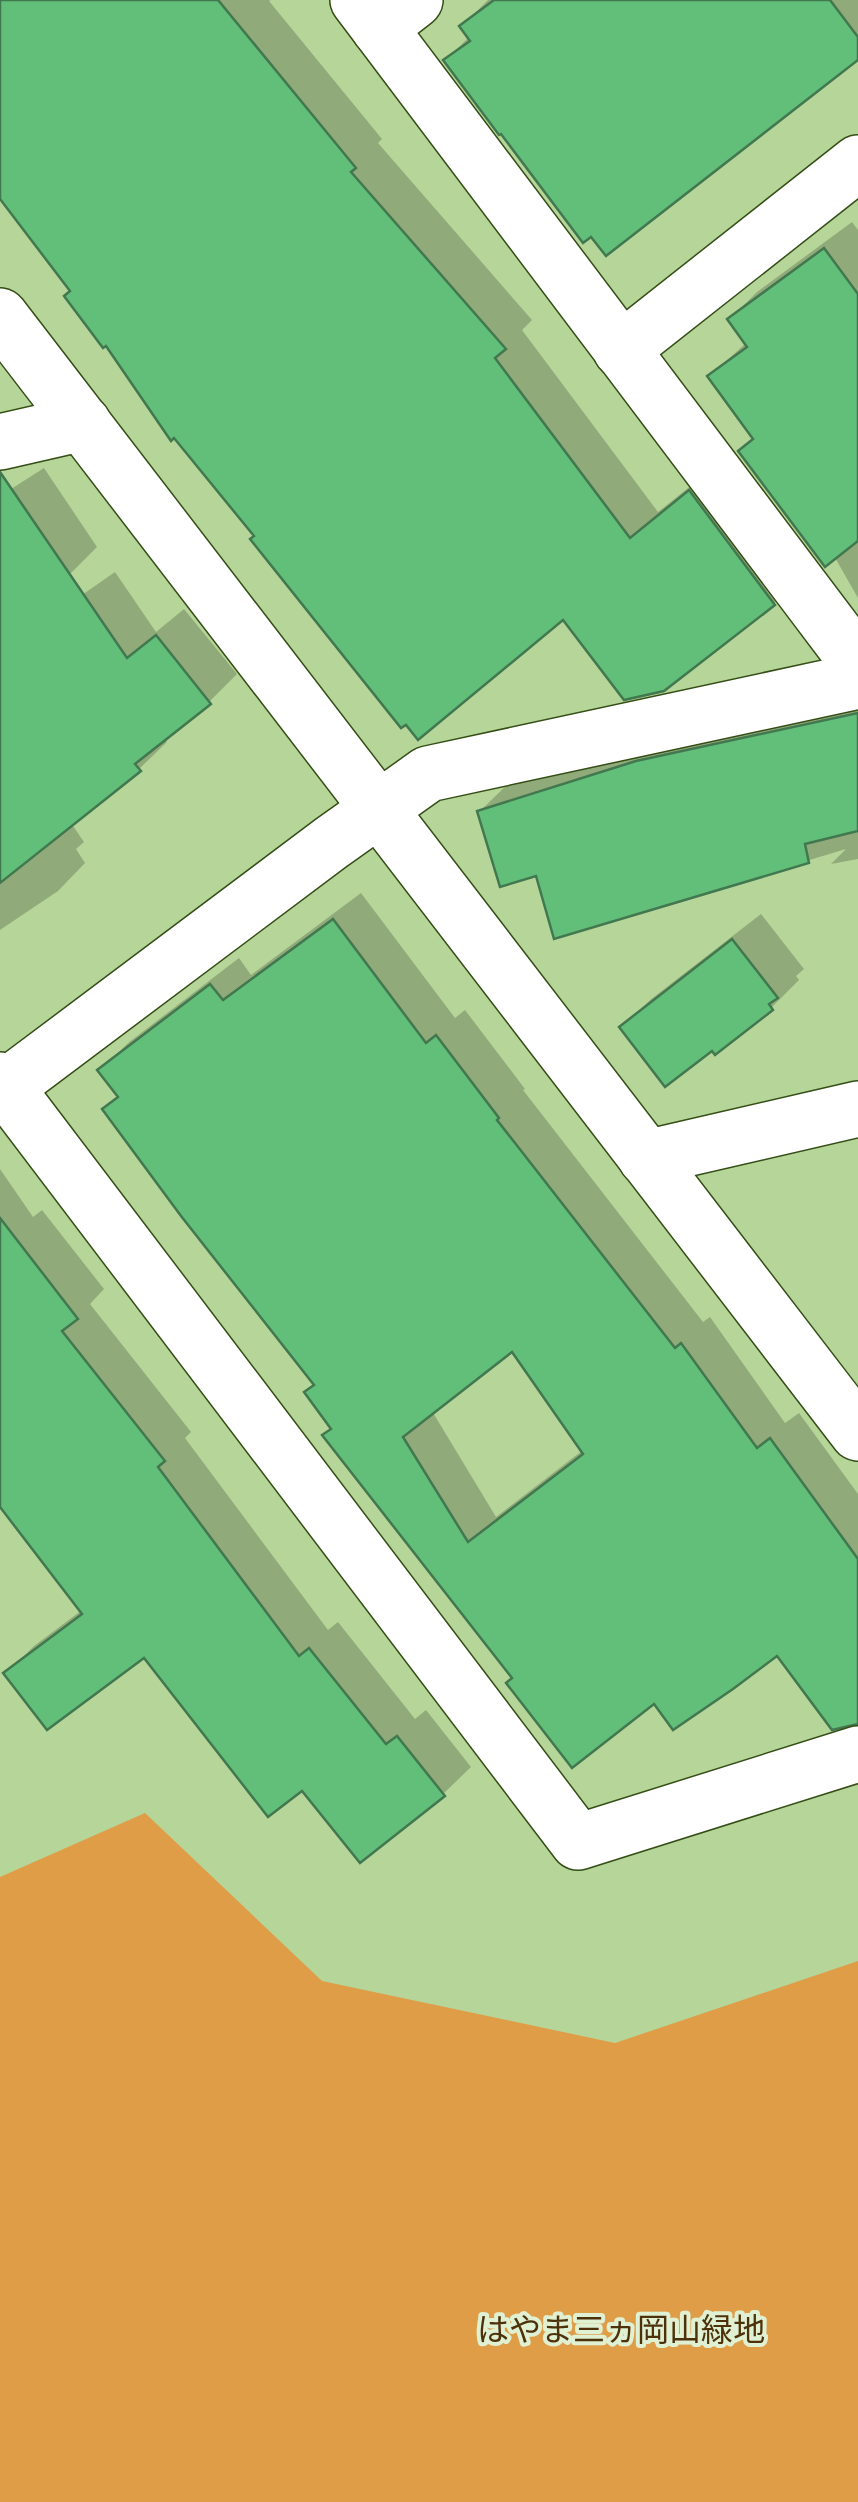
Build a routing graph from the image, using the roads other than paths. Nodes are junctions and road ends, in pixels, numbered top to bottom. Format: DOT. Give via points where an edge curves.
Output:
graph roads {
  1 [pos="384,9"];
  2 [pos="858,163"];
  3 [pos="0,316"];
  4 [pos="620,350"];
  5 [pos="83,423"];
  6 [pos="0,442"];
  7 [pos="858,663"];
  8 [pos="858,681"];
  9 [pos="377,809"];
  10 [pos="3,1084"];
  11 [pos="858,1109"];
  12 [pos="646,1158"];
  13 [pos="858,1433"];
  14 [pos="858,1754"];
  1 -- 4 [label="street"];
  2 -- 4 [label="street"];
  3 -- 5 [label="street"];
  4 -- 7 [label="street"];
  5 -- 6 [label="street"];
  5 -- 9 [label="street"];
  8 -- 9 [label="street" via="428,774"];
  9 -- 10 [label="street"];
  9 -- 12 [label="street"];
  10 -- 14 [label="street" via="578,1842"];
  11 -- 12 [label="street"];
  12 -- 13 [label="street"];
}
